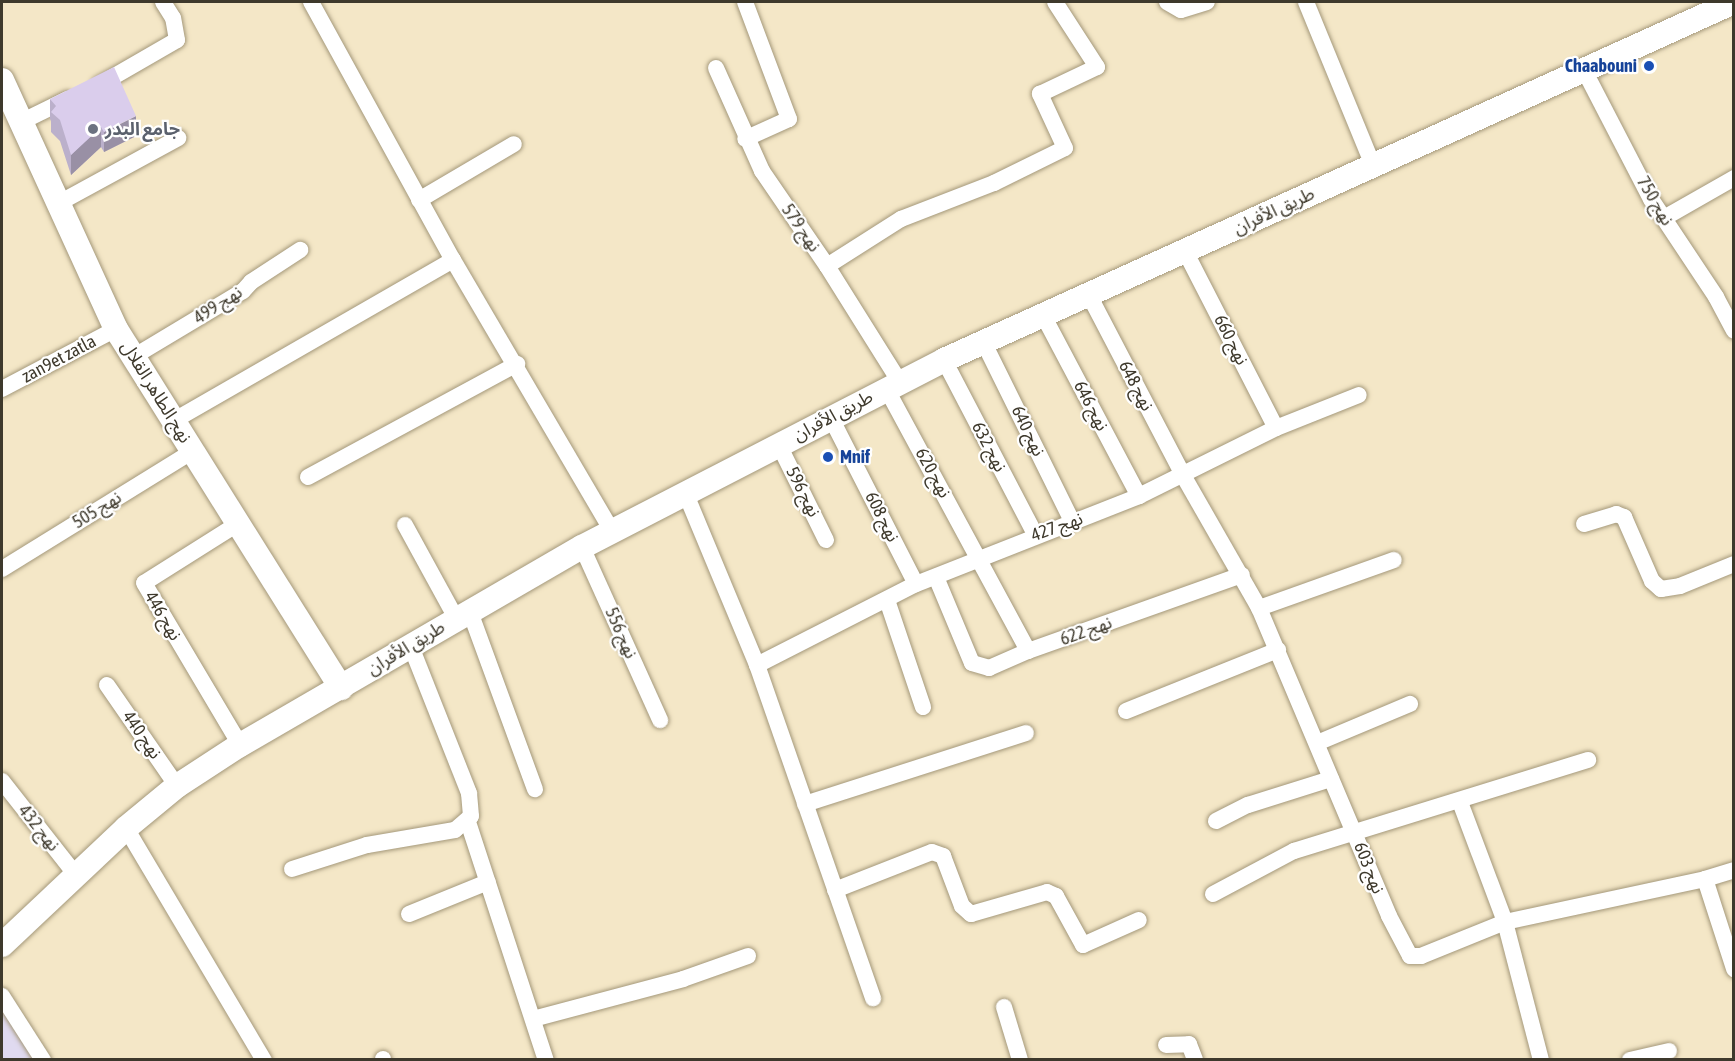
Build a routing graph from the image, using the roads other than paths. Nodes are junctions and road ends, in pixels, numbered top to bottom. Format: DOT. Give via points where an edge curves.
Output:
graph roads {
  1 [pos="162,2"];
  2 [pos="311,2"];
  3 [pos="745,2"];
  4 [pos="1055,2"];
  5 [pos="1167,2"];
  6 [pos="1207,2"];
  7 [pos="1306,2"];
  8 [pos="1734,2"];
  9 [pos="716,68"];
  10 [pos="1583,68"];
  11 [pos="2,80"];
  12 [pos="23,121"];
  13 [pos="178,138"];
  14 [pos="746,139"];
  15 [pos="514,144"];
  16 [pos="1373,165"];
  17 [pos="1734,178"];
  18 [pos="419,200"];
  19 [pos="59,203"];
  20 [pos="1664,218"];
  21 [pos="300,250"];
  22 [pos="1185,251"];
  23 [pos="453,260"];
  24 [pos="827,266"];
  25 [pos="1089,295"];
  26 [pos="1043,315"];
  27 [pos="116,329"];
  28 [pos="1734,331"];
  29 [pos="983,341"];
  30 [pos="133,357"];
  31 [pos="944,360"];
  32 [pos="517,364"];
  33 [pos="892,385"];
  34 [pos="2,389"];
  35 [pos="1359,395"];
  36 [pos="831,418"];
  37 [pos="173,421"];
  38 [pos="1276,428"];
  39 [pos="779,445"];
  40 [pos="193,451"];
  41 [pos="308,477"];
  42 [pos="1184,477"];
  43 [pos="685,492"];
  44 [pos="1139,496"];
  45 [pos="1072,521"];
  46 [pos="239,523"];
  47 [pos="1584,524"];
  48 [pos="405,525"];
  49 [pos="612,531"];
  50 [pos="1035,534"];
  51 [pos="826,540"];
  52 [pos="582,547"];
  53 [pos="980,559"];
  54 [pos="1394,560"];
  55 [pos="1734,564"];
  56 [pos="2,569"];
  57 [pos="1242,575"];
  58 [pos="936,577"];
  59 [pos="916,584"];
  60 [pos="887,600"];
  61 [pos="1260,608"];
  62 [pos="463,614"];
  63 [pos="410,644"];
  64 [pos="1278,650"];
  65 [pos="1028,651"];
  66 [pos="757,665"];
  67 [pos="107,685"];
  68 [pos="341,688"];
  69 [pos="1410,704"];
  70 [pos="923,707"];
  71 [pos="1126,711"];
  72 [pos="660,720"];
  73 [pos="1026,733"];
  74 [pos="1317,743"];
  75 [pos="240,745"];
  76 [pos="1588,760"];
  77 [pos="1331,779"];
  78 [pos="2,781"];
  79 [pos="177,786"];
  80 [pos="535,789"];
  81 [pos="1460,802"];
  82 [pos="805,804"];
  83 [pos="1216,821"];
  84 [pos="468,822"];
  85 [pos="126,828"];
  86 [pos="1354,830"];
  87 [pos="292,869"];
  88 [pos="1734,870"];
  89 [pos="76,875"];
  90 [pos="1705,879"];
  91 [pos="488,882"];
  92 [pos="835,890"];
  93 [pos="1213,894"];
  94 [pos="410,914"];
  95 [pos="1139,920"];
  96 [pos="1505,921"];
  97 [pos="2,945"];
  98 [pos="748,956"];
  99 [pos="1734,969"];
  100 [pos="2,996"];
  101 [pos="873,998"];
  102 [pos="1004,1006"];
  103 [pos="533,1019"];
  104 [pos="1166,1045"];
  105 [pos="1669,1050"];
  106 [pos="43,1059"];
  107 [pos="264,1059"];
  108 [pos="546,1059"];
  109 [pos="1020,1059"];
  110 [pos="1195,1059"];
  111 [pos="1541,1059"];
  112 [pos="1630,1059"];
  1 -- 12 [label="street" via="177,33 170,46"];
  2 -- 18 [label="street"];
  3 -- 14 [label="street" via="789,119"];
  4 -- 24 [label="street" via="1097,67 1040,94 1065,148 994,183 901,219"];
  5 -- 6 [label="street" via="1181,10"];
  7 -- 16 [label="street"];
  8 -- 10 [label="main road, طريق الأفران"];
  9 -- 14 [label="street, نهج 579"];
  10 -- 16 [label="main road, طريق الأفران"];
  10 -- 20 [label="street, نهج 750"];
  11 -- 12 [label="main road, نهج الطاهر القلال"];
  12 -- 19 [label="main road, نهج الطاهر القلال"];
  13 -- 19 [label="street"];
  14 -- 24 [label="street, نهج 579" via="762,171"];
  15 -- 18 [label="street"];
  16 -- 22 [label="main road, طريق الأفران"];
  17 -- 20 [label="street"];
  18 -- 23 [label="street"];
  19 -- 27 [label="main road, نهج الطاهر القلال"];
  20 -- 28 [label="street, نهج 750"];
  21 -- 30 [label="street, نهج 499" via="243,291"];
  22 -- 25 [label="main road, طريق الأفران"];
  22 -- 38 [label="street, نهج 660"];
  23 -- 32 [label="street"];
  23 -- 37 [label="street"];
  24 -- 33 [label="street, نهج 579"];
  25 -- 26 [label="main road, طريق الأفران"];
  25 -- 42 [label="street, نهج 648"];
  26 -- 29 [label="main road, طريق الأفران"];
  26 -- 44 [label="street, نهج 646"];
  27 -- 30 [label="main road, نهج الطاهر القلال"];
  27 -- 34 [label="street, zan9et zatla"];
  29 -- 31 [label="main road, طريق الأفران"];
  29 -- 45 [label="street, نهج 640"];
  30 -- 37 [label="main road, نهج الطاهر القلال"];
  31 -- 33 [label="main road, طريق الأفران"];
  31 -- 50 [label="street, نهج 632"];
  32 -- 41 [label="street"];
  32 -- 49 [label="street"];
  33 -- 36 [label="main road, طريق الأفران"];
  33 -- 53 [label="street, نهج 620"];
  35 -- 38 [label="street, نهج 427"];
  36 -- 39 [label="main road, طريق الأفران"];
  36 -- 59 [label="street, نهج 608"];
  37 -- 40 [label="main road, نهج الطاهر القلال"];
  38 -- 42 [label="street, نهج 427"];
  39 -- 43 [label="main road, طريق الأفران"];
  39 -- 51 [label="street, نهج 596"];
  40 -- 46 [label="main road, نهج الطاهر القلال"];
  40 -- 56 [label="street, نهج 505"];
  42 -- 44 [label="street, نهج 427"];
  42 -- 57 [label="street, نهج 603"];
  43 -- 49 [label="main road, طريق الأفران"];
  43 -- 66 [label="street"];
  44 -- 45 [label="street, نهج 427"];
  45 -- 50 [label="street, نهج 427"];
  46 -- 68 [label="main road, نهج الطاهر القلال"];
  46 -- 75 [label="street, نهج 446" via="144,583"];
  47 -- 55 [label="street" via="1616,514 1624,517 1652,581 1661,589 1680,586"];
  48 -- 62 [label="street"];
  49 -- 52 [label="main road, طريق الأفران"];
  50 -- 53 [label="street, نهج 427"];
  52 -- 62 [label="main road, طريق الأفران"];
  52 -- 72 [label="street, نهج 556"];
  53 -- 58 [label="street, نهج 427"];
  53 -- 65 [label="street"];
  54 -- 61 [label="street"];
  57 -- 61 [label="street, نهج 603"];
  57 -- 65 [label="street, نهج 622"];
  58 -- 59 [label="street, نهج 427"];
  58 -- 65 [label="street, نهج 622" via="972,663 989,668"];
  59 -- 60 [label="street, نهج 427"];
  60 -- 66 [label="street, نهج 427"];
  60 -- 70 [label="street"];
  61 -- 64 [label="street, نهج 603"];
  62 -- 63 [label="main road, طريق الأفران"];
  62 -- 80 [label="street"];
  63 -- 68 [label="main road, طريق الأفران"];
  63 -- 84 [label="street" via="469,793 472,808"];
  64 -- 71 [label="street"];
  64 -- 74 [label="street, نهج 603"];
  66 -- 82 [label="street"];
  67 -- 79 [label="street, نهج 440"];
  68 -- 75 [label="main road, طريق الأفران"];
  69 -- 74 [label="street"];
  73 -- 82 [label="street"];
  74 -- 77 [label="street, نهج 603"];
  75 -- 79 [label="main road, طريق الأفران"];
  76 -- 81 [label="street"];
  77 -- 83 [label="street" via="1248,805"];
  77 -- 86 [label="street, نهج 603"];
  78 -- 89 [label="street, نهج 432"];
  79 -- 85 [label="main road, طريق الأفران"];
  81 -- 86 [label="street" via="1375,828"];
  81 -- 96 [label="street"];
  82 -- 92 [label="street"];
  84 -- 87 [label="street" via="455,830 367,845"];
  84 -- 91 [label="street"];
  85 -- 89 [label="main road, طريق الأفران"];
  85 -- 107 [label="street"];
  86 -- 93 [label="street" via="1293,851"];
  86 -- 96 [label="street, نهج 603" via="1410,956 1422,956"];
  88 -- 90 [label="street, نهج 603"];
  89 -- 97 [label="main road, طريق الأفران"];
  90 -- 96 [label="street, نهج 603"];
  90 -- 99 [label="street"];
  91 -- 94 [label="street"];
  91 -- 103 [label="street"];
  92 -- 95 [label="street" via="932,852 943,856 962,906 970,914 1047,892 1056,896 1083,945"];
  92 -- 101 [label="street"];
  96 -- 111 [label="street"];
  98 -- 103 [label="street" via="683,980"];
  100 -- 106 [label="street"];
  102 -- 109 [label="street"];
  103 -- 108 [label="street"];
  104 -- 110 [label="street" via="1189,1044"];
  105 -- 112 [label="street"];
}
